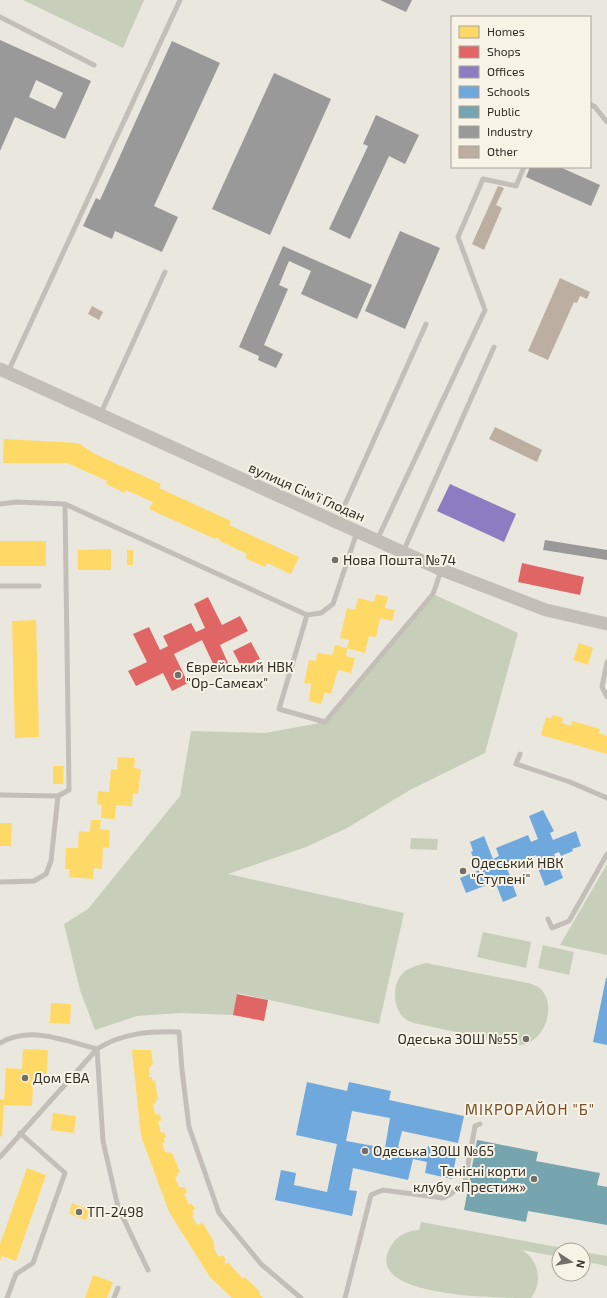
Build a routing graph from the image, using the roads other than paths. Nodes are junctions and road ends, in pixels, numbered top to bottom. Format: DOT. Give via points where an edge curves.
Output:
graph roads {
  1 [pos="180,0"];
  2 [pos="0,17"];
  3 [pos="94,65"];
  4 [pos="591,105"];
  5 [pos="607,122"];
  6 [pos="524,168"];
  7 [pos="165,272"];
  8 [pos="426,324"];
  9 [pos="494,347"];
  10 [pos="4,371"];
  11 [pos="100,415"];
  12 [pos="0,504"];
  13 [pos="65,504"];
  14 [pos="336,523"];
  15 [pos="357,532"];
  16 [pos="376,541"];
  17 [pos="403,553"];
  18 [pos="442,570"];
  19 [pos="0,586"];
  20 [pos="39,586"];
  21 [pos="307,615"];
  22 [pos="607,624"];
  23 [pos="607,662"];
  24 [pos="607,696"];
  25 [pos="520,754"];
  26 [pos="0,795"];
  27 [pos="58,796"];
  28 [pos="607,798"];
  29 [pos="607,854"];
  30 [pos="0,882"];
  31 [pos="548,919"];
  32 [pos="0,1043"];
  33 [pos="97,1049"];
  34 [pos="480,1124"];
  35 [pos="20,1133"];
  36 [pos="0,1157"];
  37 [pos="148,1270"];
  38 [pos="118,1288"];
  39 [pos="7,1298"];
  40 [pos="114,1298"];
  41 [pos="301,1298"];
  42 [pos="345,1298"];
  1 -- 10 [label="lane"];
  2 -- 3 [label="lane"];
  4 -- 5 [label="lane"];
  6 -- 16 [label="lane" via="516,186 483,179 458,237 485,310"];
  7 -- 11 [label="lane"];
  8 -- 14 [label="lane"];
  9 -- 17 [label="lane"];
  10 -- 11 [label="street, вулиця Сім'ї Глодан"];
  11 -- 14 [label="street, вулиця Сім'ї Глодан"];
  12 -- 13 [label="lane"];
  13 -- 21 [label="lane"];
  13 -- 27 [label="lane" via="69,790"];
  14 -- 15 [label="street, вулиця Сім'ї Глодан"];
  15 -- 16 [label="street, вулиця Сім'ї Глодан"];
  15 -- 21 [label="lane" via="333,604 321,613"];
  16 -- 17 [label="street, вулиця Сім'ї Глодан"];
  17 -- 18 [label="street, вулиця Сім'ї Глодан"];
  18 -- 21 [label="lane" via="433,594 325,722 279,709"];
  18 -- 22 [label="street, вулиця Сім'ї Глодан" via="546,610"];
  19 -- 20 [label="lane"];
  23 -- 24 [label="lane" via="602,687"];
  25 -- 28 [label="lane" via="516,764 570,782"];
  26 -- 27 [label="lane"];
  27 -- 30 [label="lane" via="51,861 46,874 34,881"];
  29 -- 31 [label="lane" via="569,921 552,928"];
  32 -- 33 [label="lane" via="9,1037 31,1034 45,1035"];
  33 -- 35 [label="lane"];
  33 -- 37 [label="lane" via="103,1141 116,1200"];
  33 -- 41 [label="lane" via="111,1040 123,1037 154,1031 179,1032 189,1127 219,1213 261,1264"];
  34 -- 42 [label="lane" via="475,1126 464,1181 451,1194 443,1198 383,1190 371,1194"];
  35 -- 36 [label="lane"];
  35 -- 39 [label="lane" via="65,1172 34,1263 16,1274"];
  38 -- 40 [label="lane"];
}
